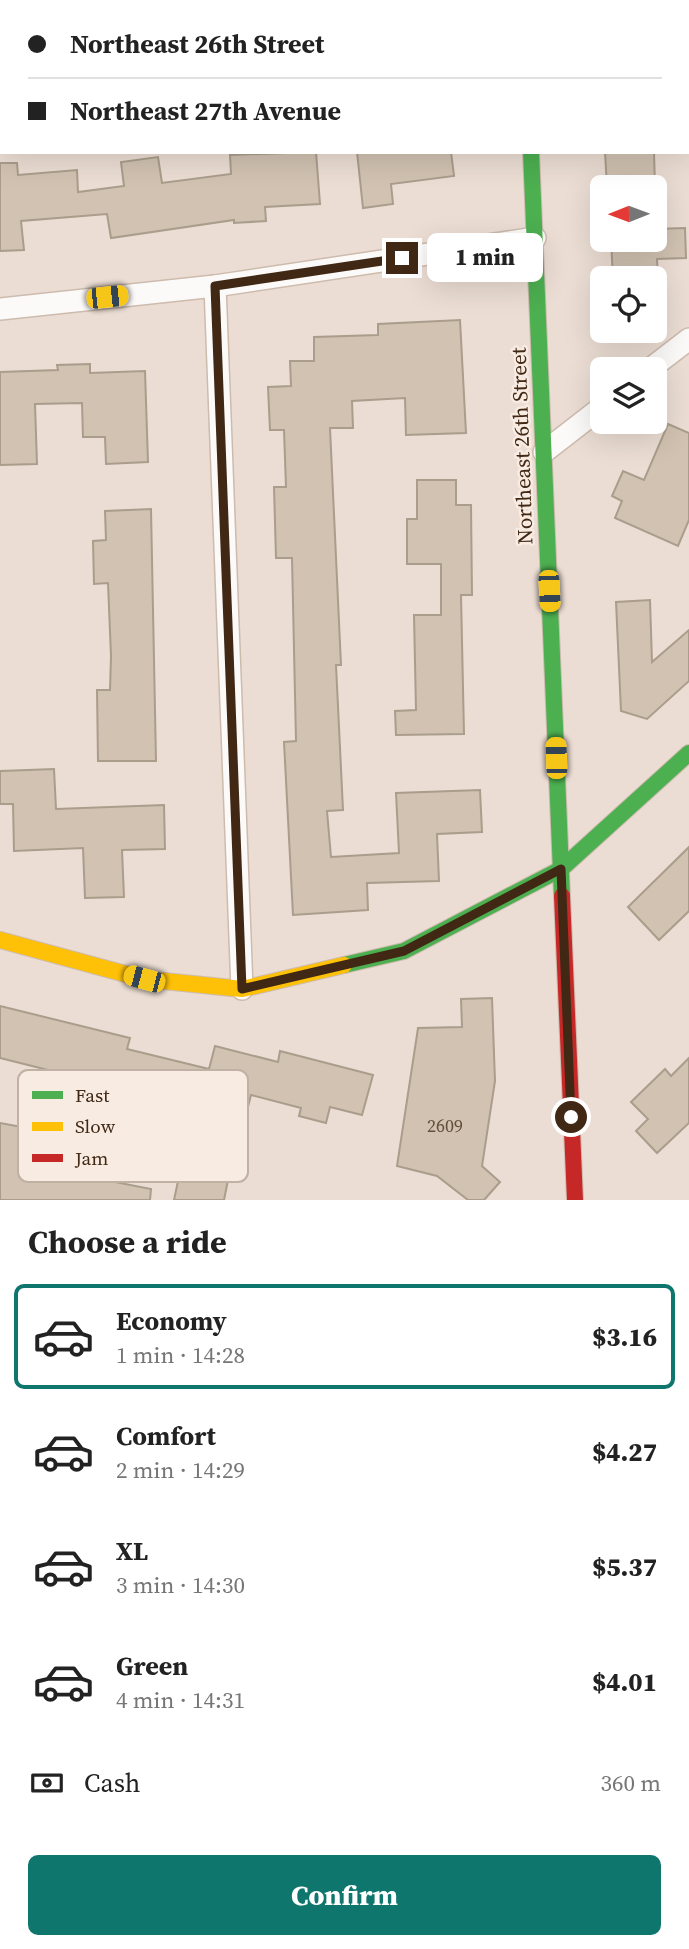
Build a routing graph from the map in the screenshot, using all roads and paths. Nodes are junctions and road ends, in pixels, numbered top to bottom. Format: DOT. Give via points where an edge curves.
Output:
graph roads {
  1 [pos="531,154"];
  2 [pos="535,238"];
  3 [pos="215,286"];
  4 [pos="0,309"];
  5 [pos="689,339"];
  6 [pos="666,357"];
  7 [pos="590,416"];
  8 [pos="544,452"];
  9 [pos="689,753"];
  10 [pos="561,869"];
  11 [pos="0,940"];
  12 [pos="242,989"];
  13 [pos="575,1200"];
  1 -- 2 [label="street, Northeast 26th Street"];
  2 -- 3 [label="street"];
  2 -- 8 [label="street, Northeast 26th Street"];
  3 -- 4 [label="street"];
  3 -- 12 [label="street"];
  5 -- 6 [label="street"];
  7 -- 8 [label="street"];
  8 -- 10 [label="street, Northeast 26th Street"];
  9 -- 10 [label="street"];
  10 -- 12 [label="street" via="404,951"];
  10 -- 13 [label="street, Northeast 26th Street"];
  11 -- 12 [label="street" via="144,979"];
}
